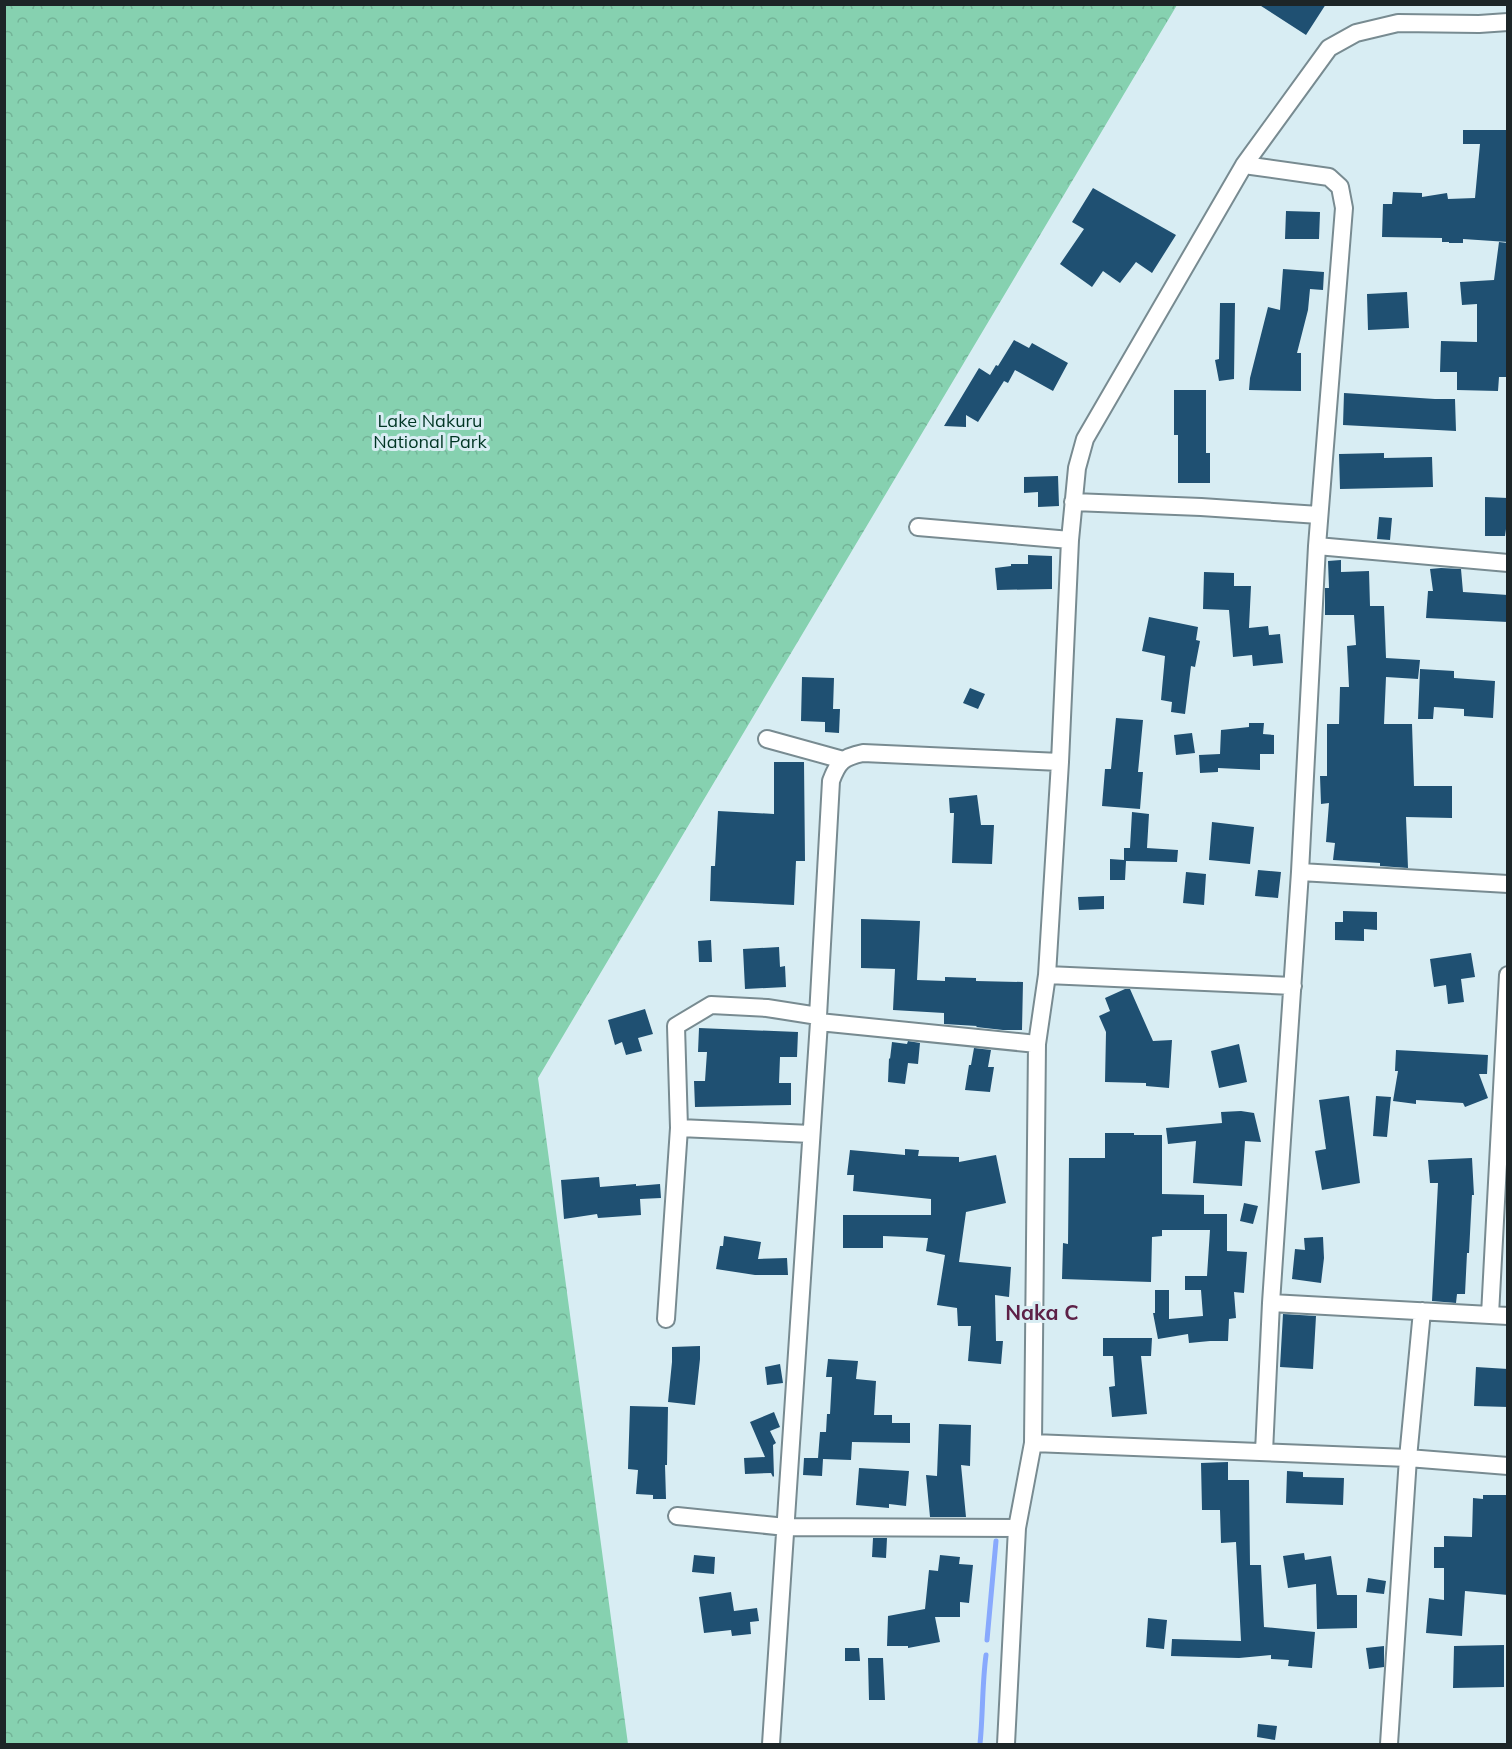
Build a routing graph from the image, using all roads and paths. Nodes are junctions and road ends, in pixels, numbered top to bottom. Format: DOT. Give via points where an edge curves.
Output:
graph roads {
  1 [pos="1508,22"];
  2 [pos="1244,165"];
  3 [pos="1073,502"];
  4 [pos="1320,514"];
  5 [pos="918,527"];
  6 [pos="1070,540"];
  7 [pos="1317,546"];
  8 [pos="1508,563"];
  9 [pos="767,740"];
  10 [pos="843,760"];
  11 [pos="1060,762"];
  12 [pos="1299,872"];
  13 [pos="1508,884"];
  14 [pos="1047,975"];
  15 [pos="1508,975"];
  16 [pos="1293,986"];
  17 [pos="818,1019"];
  18 [pos="1037,1044"];
  19 [pos="679,1128"];
  20 [pos="811,1134"];
  21 [pos="1271,1304"];
  22 [pos="1422,1311"];
  23 [pos="1490,1315"];
  24 [pos="1508,1316"];
  25 [pos="666,1319"];
  26 [pos="1033,1443"];
  27 [pos="1264,1452"];
  28 [pos="1408,1458"];
  29 [pos="1508,1466"];
  30 [pos="677,1516"];
  31 [pos="786,1527"];
  32 [pos="1017,1528"];
  33 [pos="771,1744"];
  34 [pos="1006,1744"];
  35 [pos="1389,1744"];
  1 -- 2 [label="street" via="1398,23 1356,33 1329,48"];
  2 -- 3 [label="street" via="1085,439"];
  2 -- 4 [label="street" via="1329,177 1340,187 1343,199"];
  3 -- 4 [label="street"];
  3 -- 6 [label="street"];
  4 -- 7 [label="street"];
  5 -- 6 [label="street"];
  6 -- 11 [label="street"];
  7 -- 8 [label="street"];
  7 -- 12 [label="street"];
  9 -- 10 [label="street"];
  10 -- 11 [label="street" via="863,753"];
  10 -- 17 [label="street" via="831,781"];
  11 -- 14 [label="street"];
  12 -- 13 [label="street"];
  12 -- 16 [label="street"];
  14 -- 16 [label="street"];
  14 -- 18 [label="street"];
  15 -- 23 [label="street"];
  16 -- 21 [label="street"];
  17 -- 18 [label="street"];
  17 -- 19 [label="street" via="767,1008 711,1005 676,1026"];
  17 -- 20 [label="street"];
  18 -- 26 [label="street"];
  19 -- 20 [label="street"];
  19 -- 25 [label="street"];
  20 -- 31 [label="street"];
  21 -- 22 [label="street"];
  21 -- 27 [label="street"];
  22 -- 23 [label="street"];
  22 -- 28 [label="street"];
  23 -- 24 [label="street"];
  26 -- 27 [label="street"];
  26 -- 32 [label="street"];
  27 -- 28 [label="street"];
  28 -- 29 [label="street"];
  28 -- 35 [label="street"];
  30 -- 31 [label="street"];
  31 -- 32 [label="street"];
  31 -- 33 [label="street"];
  32 -- 34 [label="street"];
}
